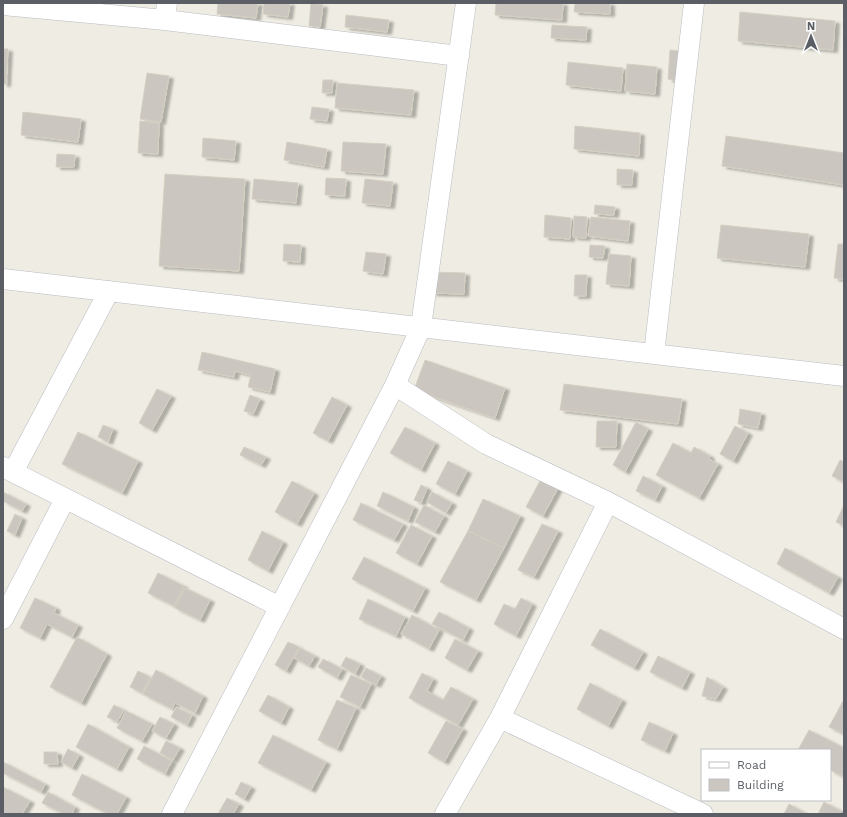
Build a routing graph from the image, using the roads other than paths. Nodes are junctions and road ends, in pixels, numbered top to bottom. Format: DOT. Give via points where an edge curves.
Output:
graph roads {
  1 [pos="466,3"];
  2 [pos="694,3"];
  3 [pos="3,5"];
  4 [pos="166,11"];
  5 [pos="459,56"];
  6 [pos="3,279"];
  7 [pos="109,291"];
  8 [pos="421,327"];
  9 [pos="654,354"];
  10 [pos="844,376"];
  11 [pos="395,385"];
  12 [pos="8,469"];
  13 [pos="66,499"];
  14 [pos="608,502"];
  15 [pos="280,607"];
  16 [pos="3,619"];
  17 [pos="844,629"];
  18 [pos="500,718"];
  19 [pos="172,814"];
  20 [pos="445,814"];
  21 [pos="703,814"];
  1 -- 5 [label="street"];
  2 -- 9 [label="street"];
  3 -- 4 [label="street"];
  4 -- 5 [label="street"];
  5 -- 8 [label="street"];
  6 -- 7 [label="street"];
  7 -- 8 [label="street"];
  7 -- 12 [label="street"];
  8 -- 9 [label="street"];
  8 -- 11 [label="street"];
  9 -- 10 [label="street"];
  11 -- 14 [label="street" via="486,444"];
  11 -- 15 [label="street"];
  12 -- 13 [label="street"];
  13 -- 15 [label="street"];
  13 -- 16 [label="street"];
  14 -- 17 [label="street"];
  14 -- 18 [label="street"];
  15 -- 19 [label="street"];
  18 -- 20 [label="street"];
  18 -- 21 [label="street"];
}
